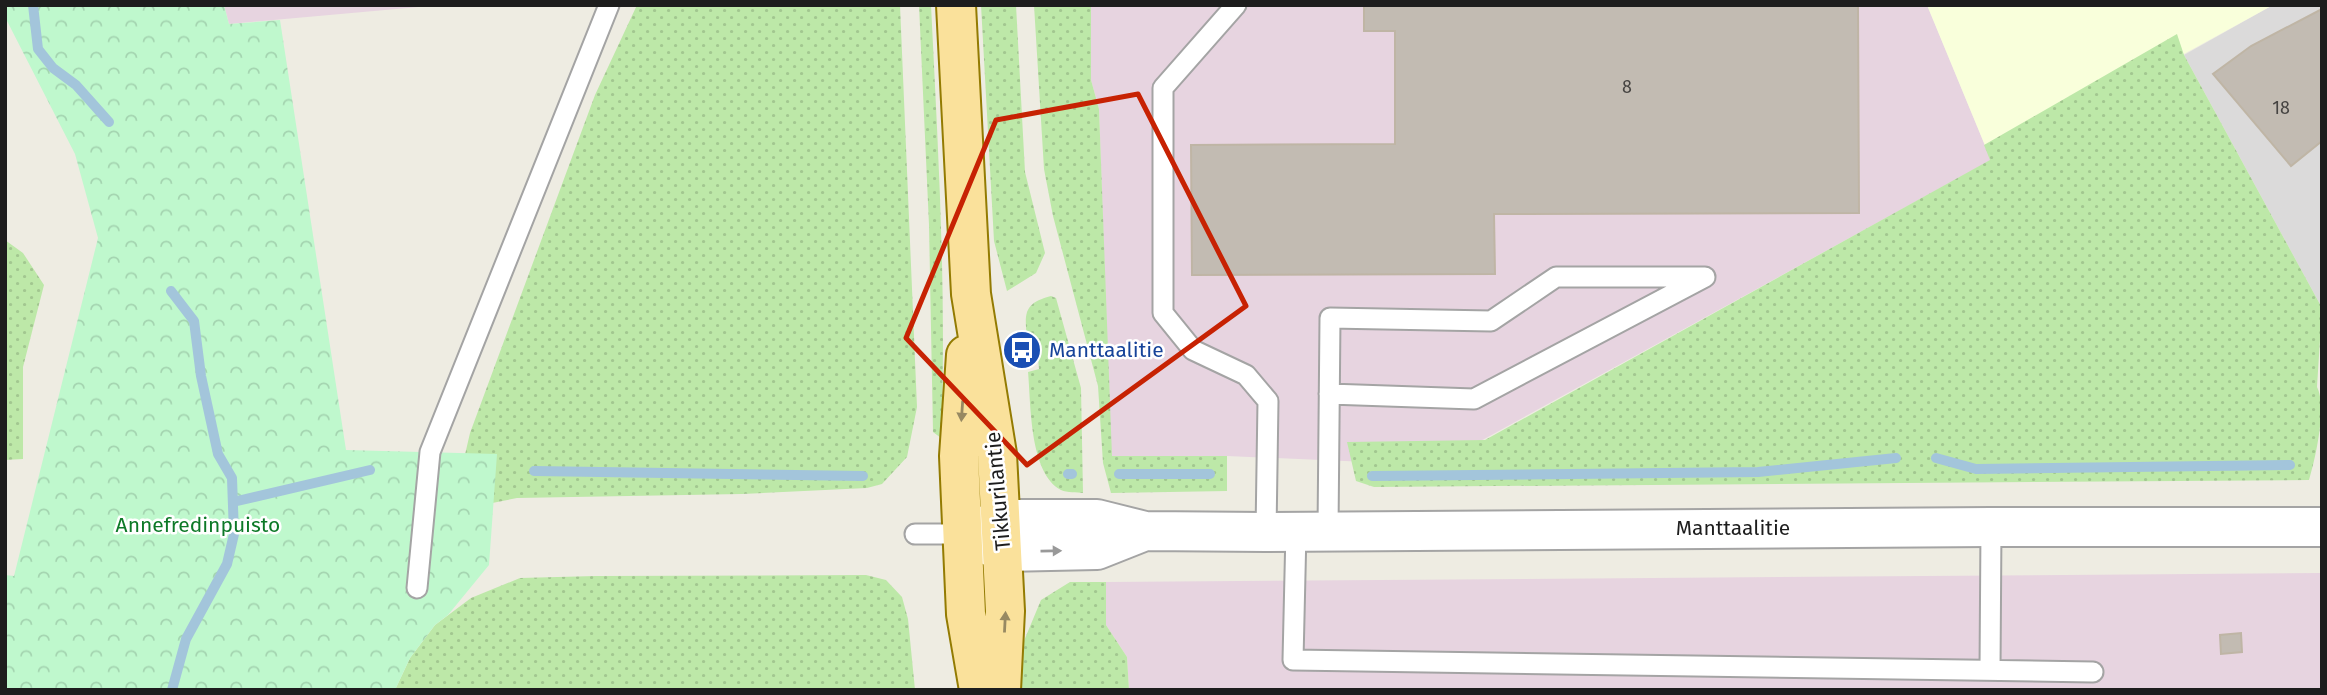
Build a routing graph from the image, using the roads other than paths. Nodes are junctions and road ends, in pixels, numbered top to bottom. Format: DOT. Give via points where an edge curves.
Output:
graph roads {
  1 [pos="610,5"];
  2 [pos="957,5"];
  3 [pos="1236,5"];
  4 [pos="971,294"];
  5 [pos="1329,394"];
  6 [pos="1991,527"];
  7 [pos="2322,527"];
  8 [pos="1297,531"];
  9 [pos="915,534"];
  10 [pos="962,534"];
  11 [pos="1002,535"];
  12 [pos="416,588"];
  13 [pos="1990,670"];
  14 [pos="2093,672"];
  15 [pos="979,690"];
  16 [pos="1001,690"];
  1 -- 12 [label="lane" via="430,452"];
  2 -- 4 [label="main road, Tikkurilantie"];
  3 -- 8 [label="lane" via="1163,88 1163,313 1193,350 1245,374 1268,401"];
  4 -- 10 [label="main road, Tikkurilantie, one-way" via="959,456"];
  4 -- 11 [label="main road, Tikkurilantie" via="997,454"];
  5 -- 5 [label="lane" via="1330,318 1491,321 1556,277 1705,277 1474,399"];
  5 -- 8 [label="lane"];
  6 -- 7 [label="street, Manttaalitie"];
  6 -- 8 [label="street, Manttaalitie"];
  6 -- 13 [label="lane"];
  8 -- 11 [label="street, Manttaalitie" via="1145,531 1097,550"];
  8 -- 13 [label="lane" via="1293,660"];
  9 -- 10 [label="lane"];
  10 -- 11 [label="street, Manttaalitie"];
  10 -- 15 [label="main road, Tikkurilantie" via="966,614"];
  16 -- 11 [label="main road, Tikkurilantie, one-way" via="1006,611"];
  13 -- 14 [label="lane"];
}
